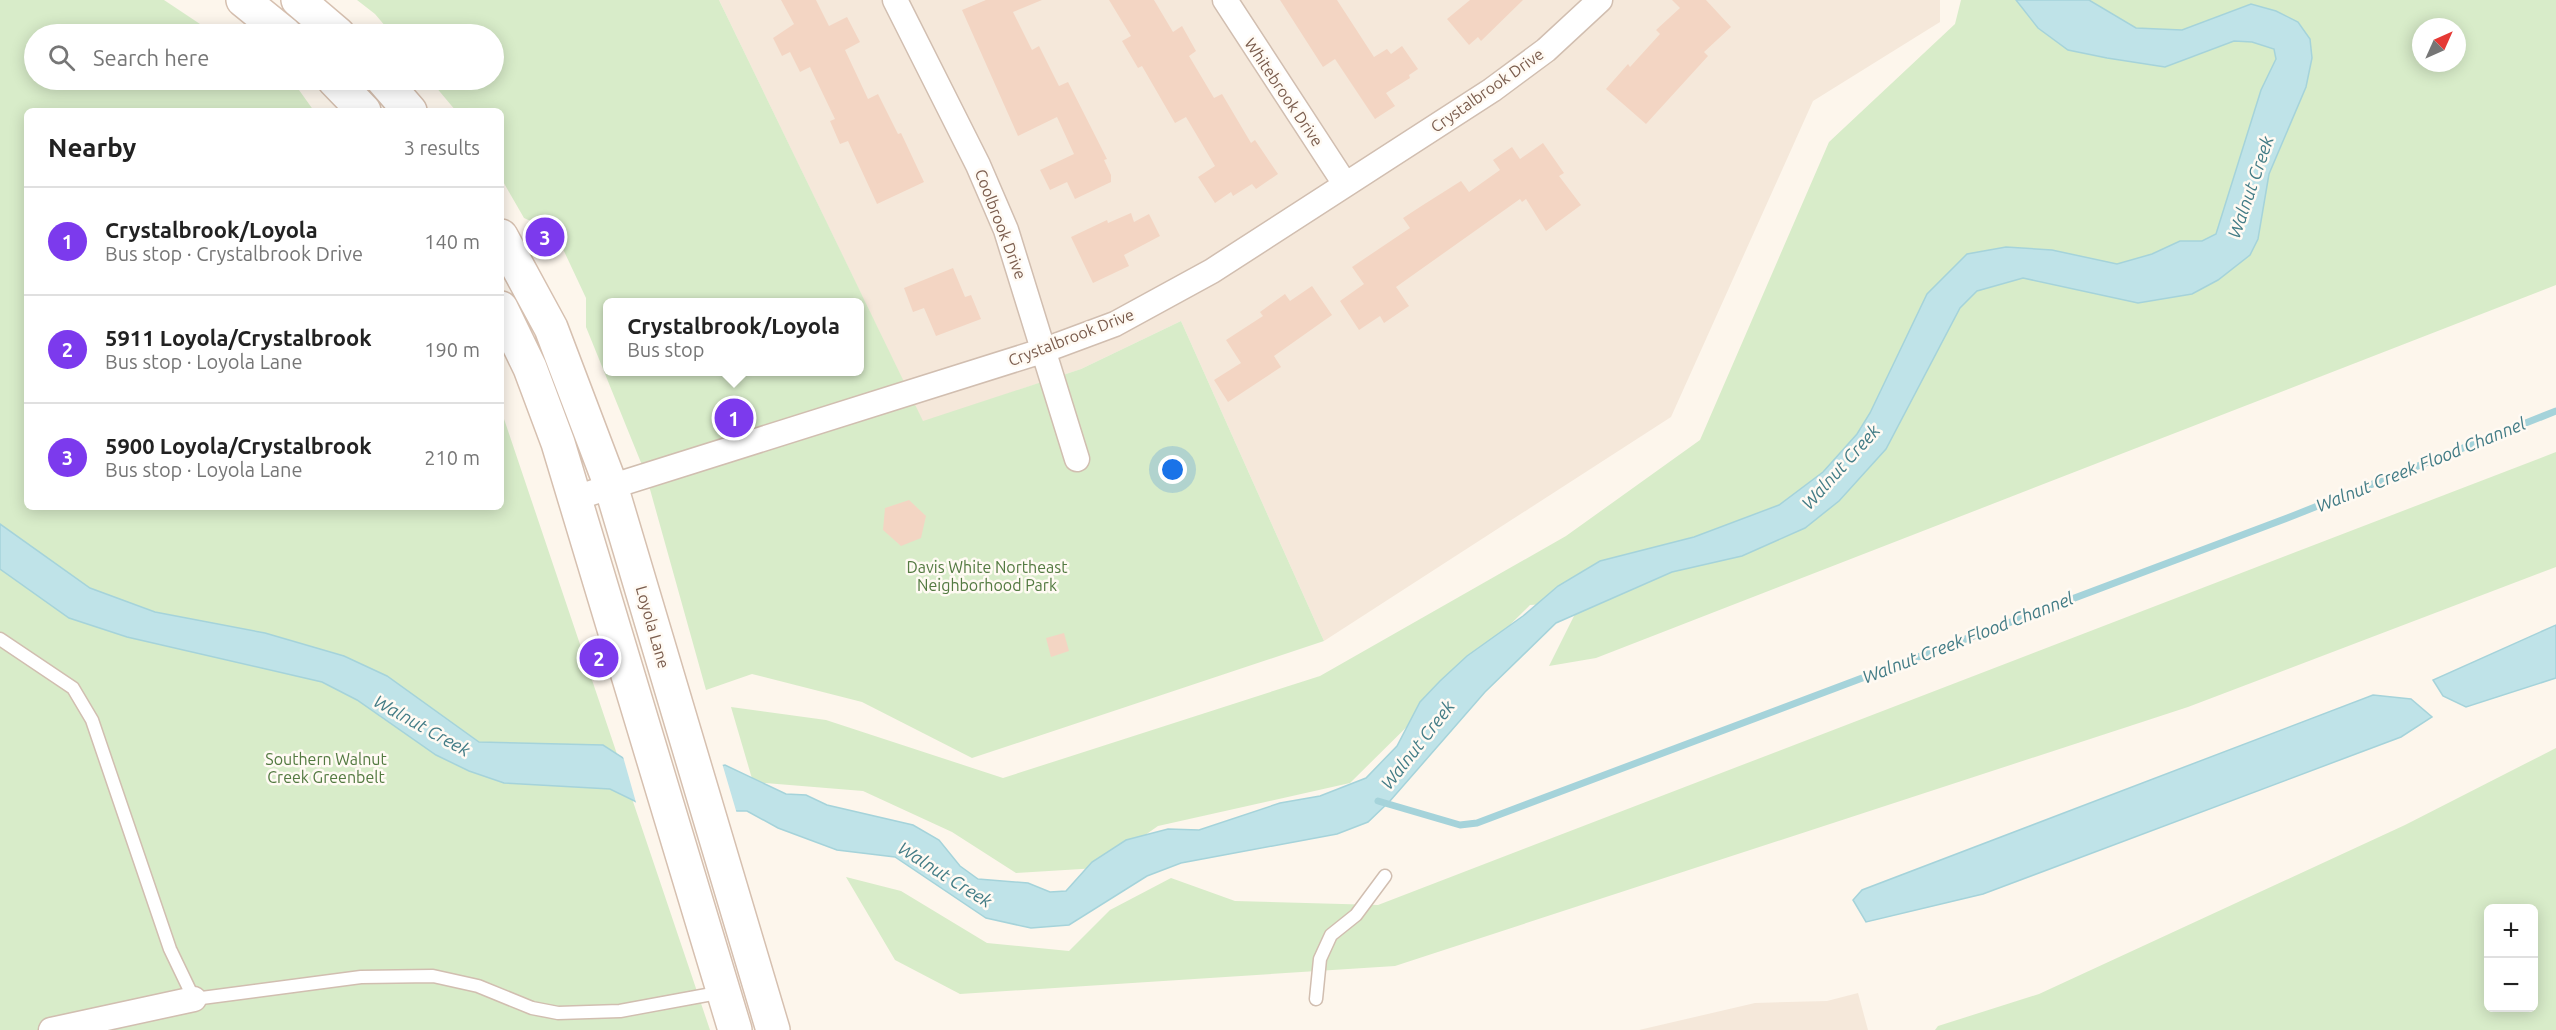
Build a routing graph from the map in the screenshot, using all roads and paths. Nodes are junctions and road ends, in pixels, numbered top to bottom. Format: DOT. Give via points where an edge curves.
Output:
graph roads {
  1 [pos="243,0"];
  2 [pos="298,0"];
  3 [pos="895,0"];
  4 [pos="1225,0"];
  5 [pos="1600,0"];
  6 [pos="273,24"];
  7 [pos="326,24"];
  8 [pos="344,90"];
  9 [pos="391,90"];
  10 [pos="361,108"];
  11 [pos="407,108"];
  12 [pos="1345,184"];
  13 [pos="504,242"];
  14 [pos="504,315"];
  15 [pos="1045,350"];
  16 [pos="1077,459"];
  17 [pos="611,486"];
  18 [pos="575,498"];
  19 [pos="0,639"];
  20 [pos="1385,876"];
  21 [pos="759,984"];
  22 [pos="724,992"];
  23 [pos="194,999"];
  24 [pos="1316,999"];
  25 [pos="51,1030"];
  26 [pos="735,1030"];
  27 [pos="773,1030"];
  1 -- 6 [label="main road"];
  2 -- 7 [label="main road"];
  3 -- 15 [label="street, Coolbrook Drive" via="978,165 1006,230"];
  4 -- 12 [label="street, Whitebrook Drive"];
  5 -- 12 [label="street, Crystalbrook Drive" via="1546,50 1492,90"];
  8 -- 10 [label="main road"];
  9 -- 11 [label="main road"];
  12 -- 15 [label="street, Crystalbrook Drive" via="1162,301 1115,324"];
  13 -- 17 [label="main road, Loyola Lane" via="551,328"];
  14 -- 18 [label="main road" via="545,406"];
  15 -- 16 [label="street, Coolbrook Drive"];
  15 -- 17 [label="street, Crystalbrook Drive"];
  17 -- 18 [label="street, Crystalbrook Drive"];
  17 -- 21 [label="main road, Loyola Lane"];
  18 -- 22 [label="main road"];
  19 -- 23 [label="lane" via="73,688 92,720 170,949"];
  20 -- 24 [label="lane" via="1356,915 1331,935 1320,959"];
  21 -- 22 [label="main road"];
  21 -- 27 [label="main road, Loyola Lane"];
  22 -- 23 [label="lane" via="620,1011 558,1013 532,1008 478,986 433,976 361,977"];
  22 -- 26 [label="main road"];
  23 -- 25 [label="street"];
}
